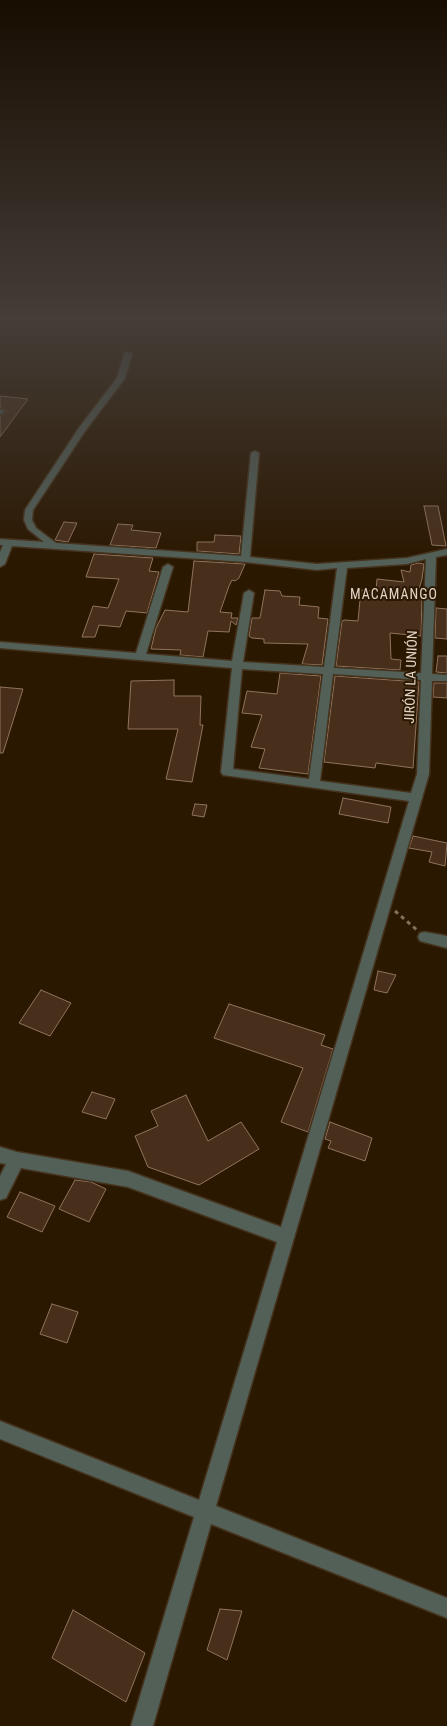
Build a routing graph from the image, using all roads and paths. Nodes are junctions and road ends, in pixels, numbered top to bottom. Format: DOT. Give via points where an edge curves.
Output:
graph roads {
  1 [pos="106,399"];
  2 [pos="255,452"];
  3 [pos="4,542"];
  4 [pos="54,546"];
  5 [pos="447,552"];
  6 [pos="430,556"];
  7 [pos="245,559"];
  8 [pos="0,564"];
  9 [pos="342,566"];
  10 [pos="168,567"];
  11 [pos="249,593"];
  12 [pos="0,645"];
  13 [pos="140,656"];
  14 [pos="238,665"];
  15 [pos="329,670"];
  16 [pos="427,675"];
  17 [pos="447,678"];
  18 [pos="314,784"];
  19 [pos="416,798"];
  20 [pos="385,902"];
  21 [pos="425,937"];
  22 [pos="447,942"];
  23 [pos="0,1155"];
  24 [pos="17,1160"];
  25 [pos="0,1192"];
  26 [pos="286,1238"];
  27 [pos="0,1430"];
  28 [pos="205,1512"];
  29 [pos="447,1608"];
  30 [pos="142,1726"];
  1 -- 4 [label="street" via="29,510 28,520 32,529"];
  2 -- 7 [label="street"];
  3 -- 4 [label="street"];
  3 -- 8 [label="street"];
  4 -- 7 [label="street"];
  5 -- 6 [label="street"];
  6 -- 9 [label="street"];
  6 -- 16 [label="street, JIRÓN LA UNIÓN"];
  7 -- 9 [label="street" via="317,567"];
  9 -- 15 [label="street"];
  10 -- 13 [label="street"];
  11 -- 14 [label="street"];
  12 -- 13 [label="street"];
  13 -- 14 [label="street"];
  14 -- 15 [label="street"];
  14 -- 18 [label="street" via="228,772"];
  15 -- 16 [label="street"];
  15 -- 18 [label="street"];
  16 -- 17 [label="street"];
  16 -- 19 [label="street, JIRÓN LA UNIÓN" via="423,774"];
  18 -- 19 [label="street"];
  19 -- 20 [label="street, JIRÓN LA UNIÓN"];
  20 -- 21 [label="path"];
  20 -- 26 [label="street, JIRÓN LA UNIÓN"];
  21 -- 22 [label="street"];
  23 -- 24 [label="street"];
  24 -- 25 [label="street"];
  24 -- 26 [label="street" via="128,1178"];
  26 -- 28 [label="street, JIRÓN LA UNIÓN"];
  27 -- 28 [label="street"];
  28 -- 29 [label="street"];
  28 -- 30 [label="street, JIRÓN LA UNIÓN"];
}
